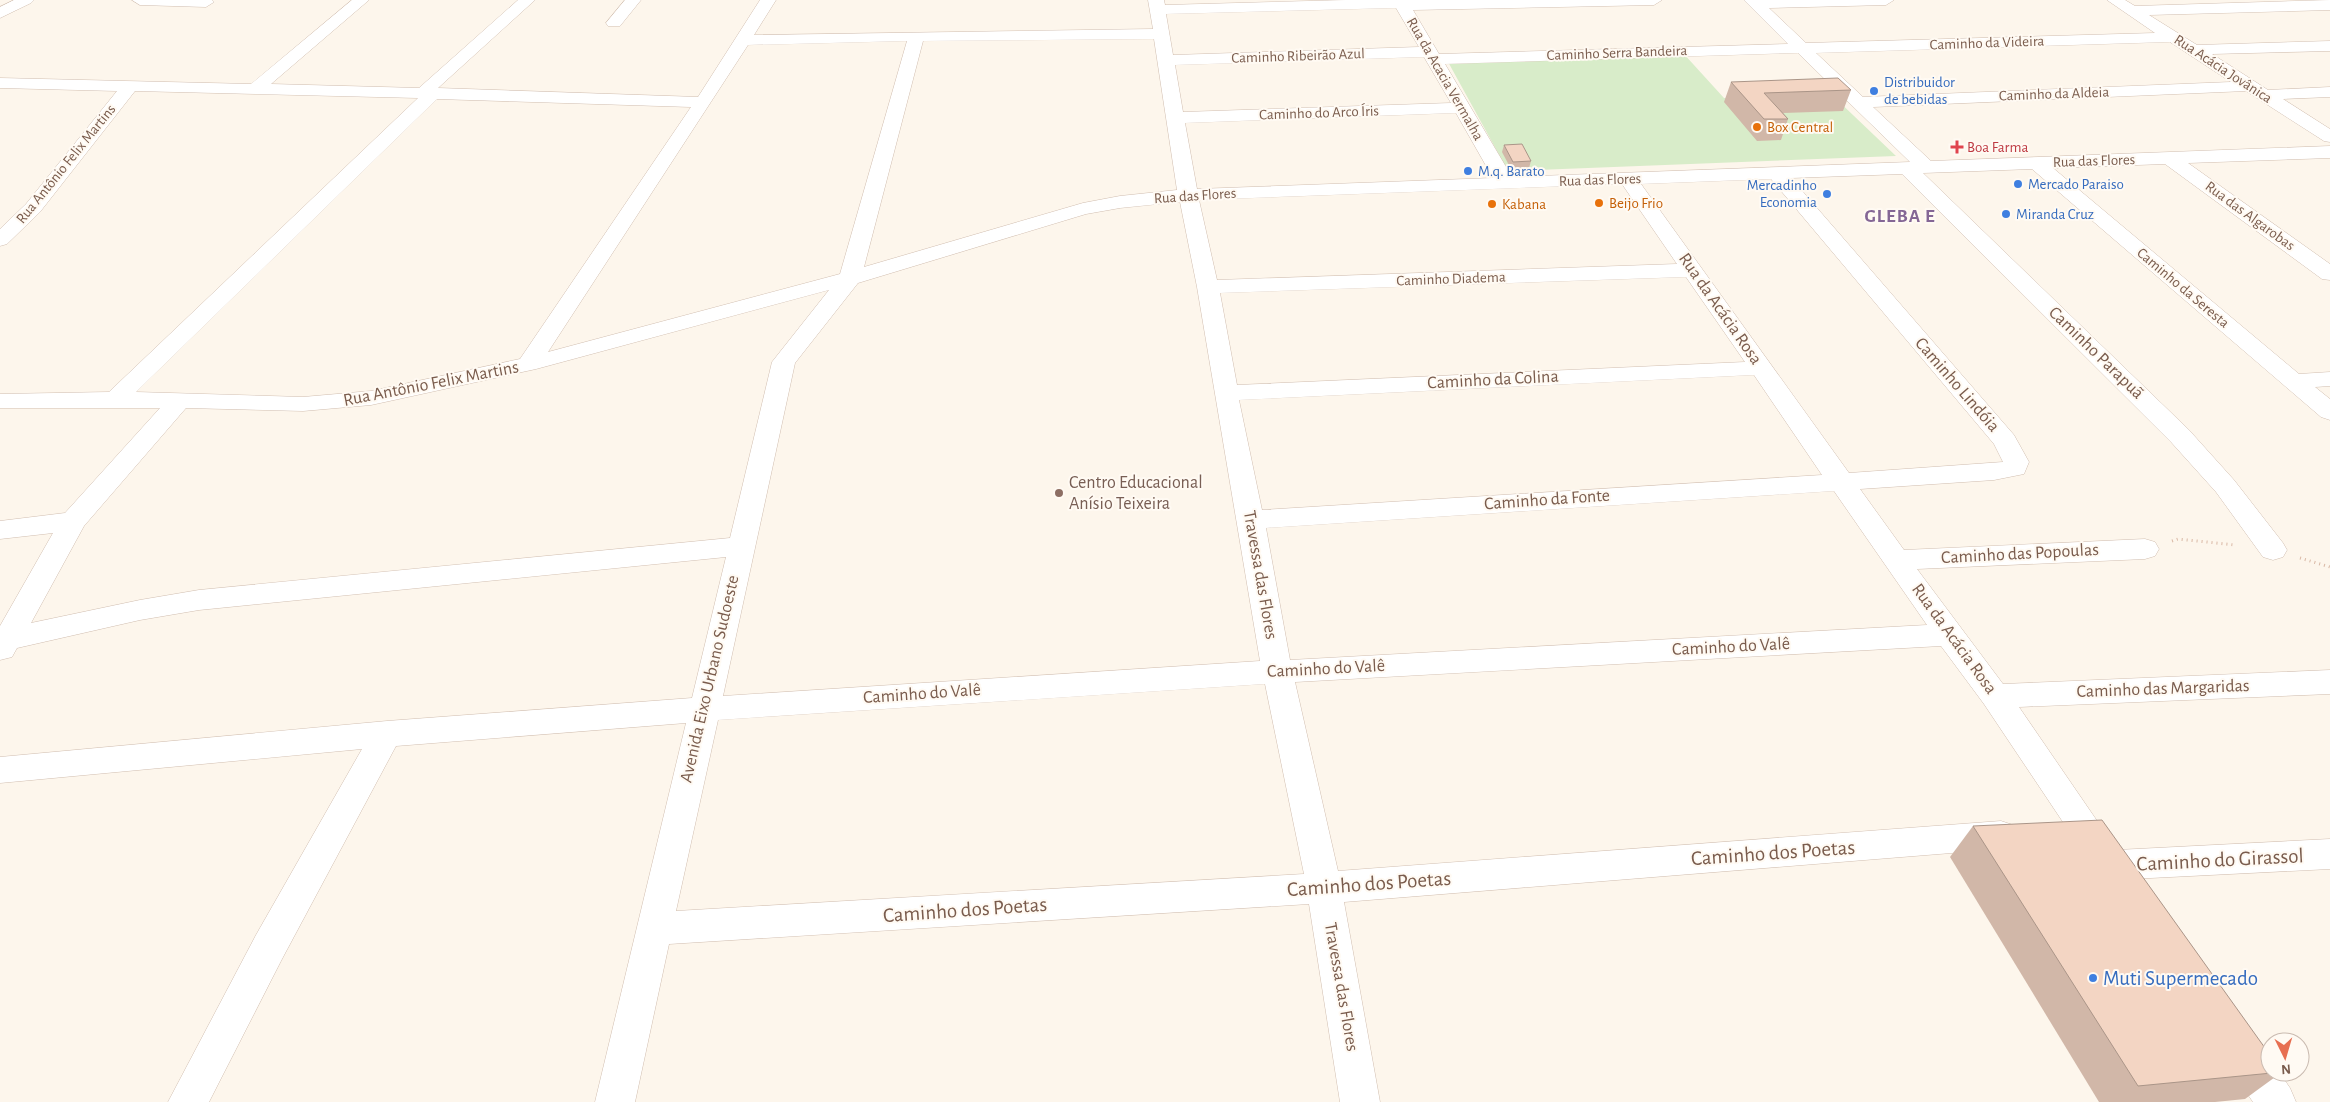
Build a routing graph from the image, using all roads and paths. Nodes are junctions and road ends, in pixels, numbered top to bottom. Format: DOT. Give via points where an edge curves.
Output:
graph roads {
  1 [pos="26,0"];
  2 [pos="140,0"];
  3 [pos="361,0"];
  4 [pos="527,0"];
  5 [pos="633,0"];
  6 [pos="768,0"];
  7 [pos="1654,0"];
  8 [pos="1886,0"];
  9 [pos="2116,0"];
  10 [pos="206,2"];
  11 [pos="1754,2"];
  12 [pos="1401,3"];
  13 [pos="1157,5"];
  14 [pos="2330,5"];
  15 [pos="2133,11"];
  16 [pos="0,13"];
  17 [pos="614,23"];
  18 [pos="1161,34"];
  19 [pos="916,36"];
  20 [pos="2174,37"];
  21 [pos="742,40"];
  22 [pos="2330,46"];
  23 [pos="1800,47"];
  24 [pos="2193,50"];
  25 [pos="1432,55"];
  26 [pos="1166,60"];
  27 [pos="0,83"];
  28 [pos="130,86"];
  29 [pos="255,89"];
  30 [pos="2257,91"];
  31 [pos="2330,92"];
  32 [pos="428,93"];
  33 [pos="703,102"];
  34 [pos="1858,102"];
  35 [pos="1462,108"];
  36 [pos="1175,118"];
  37 [pos="2330,137"];
  38 [pos="2330,152"];
  39 [pos="2305,153"];
  40 [pos="2169,158"];
  41 [pos="2036,163"];
  42 [pos="1916,168"];
  43 [pos="2330,169"];
  44 [pos="1776,173"];
  45 [pos="1628,179"];
  46 [pos="1506,183"];
  47 [pos="1188,195"];
  48 [pos="0,240"];
  49 [pos="1694,270"];
  50 [pos="2330,274"];
  51 [pos="850,278"];
  52 [pos="1208,287"];
  53 [pos="528,364"];
  54 [pos="1761,368"];
  55 [pos="2330,379"];
  56 [pos="2293,380"];
  57 [pos="1226,393"];
  58 [pos="115,399"];
  59 [pos="0,401"];
  60 [pos="178,402"];
  61 [pos="2330,412"];
  62 [pos="1842,481"];
  63 [pos="1252,520"];
  64 [pos="73,521"];
  65 [pos="0,530"];
  66 [pos="740,546"];
  67 [pos="2145,549"];
  68 [pos="2274,550"];
  69 [pos="1896,560"];
  70 [pos="1949,635"];
  71 [pos="4,646"];
  72 [pos="1277,671"];
  73 [pos="2330,682"];
  74 [pos="1995,696"];
  75 [pos="704,709"];
  76 [pos="387,734"];
  77 [pos="0,770"];
  78 [pos="2058,831"];
  79 [pos="2330,854"];
  80 [pos="2119,877"];
  81 [pos="1324,888"];
  82 [pos="653,929"];
  83 [pos="2225,1028"];
  84 [pos="188,1102"];
  85 [pos="615,1102"];
  86 [pos="1360,1102"];
  87 [pos="2276,1102"];
  1 -- 16 [label="street"];
  2 -- 10 [label="street"];
  3 -- 29 [label="street"];
  4 -- 32 [label="street"];
  5 -- 17 [label="street"];
  6 -- 21 [label="street"];
  7 -- 12 [label="street"];
  8 -- 11 [label="street"];
  9 -- 15 [label="street, Rua Acácia Jovânica"];
  11 -- 23 [label="street, Caminho Parapuã"];
  12 -- 13 [label="street"];
  12 -- 25 [label="street, Rua da Acacia Vermalha"];
  13 -- 18 [label="street, Travessa das Flores"];
  14 -- 15 [label="street"];
  15 -- 20 [label="street, Rua Acácia Jovânica"];
  18 -- 19 [label="street"];
  18 -- 26 [label="street, Travessa das Flores"];
  19 -- 21 [label="street"];
  19 -- 51 [label="street"];
  20 -- 23 [label="street, Caminho da Videira"];
  20 -- 24 [label="street, Rua Acácia Jovânica"];
  21 -- 33 [label="street"];
  22 -- 24 [label="street"];
  23 -- 25 [label="street, Caminho Serra Bandeira"];
  23 -- 34 [label="street, Caminho Parapuã"];
  24 -- 30 [label="street, Rua Acácia Jovânica"];
  25 -- 26 [label="street, Caminho Ribeirão Azul"];
  25 -- 35 [label="street, Rua da Acacia Vermalha"];
  26 -- 36 [label="street, Travessa das Flores"];
  27 -- 28 [label="street"];
  28 -- 29 [label="street"];
  28 -- 48 [label="street, Rua Antônio Felix Martins" via="33,208"];
  29 -- 32 [label="street"];
  30 -- 31 [label="street, Caminho da Aldeia"];
  30 -- 34 [label="street, Caminho da Aldeia"];
  30 -- 37 [label="street, Rua Acácia Jovânica"];
  32 -- 33 [label="street"];
  32 -- 58 [label="street"];
  33 -- 53 [label="street"];
  34 -- 42 [label="street, Caminho Parapuã"];
  35 -- 36 [label="street, Caminho do Arco Íris"];
  35 -- 46 [label="street, Rua da Acacia Vermalha"];
  36 -- 47 [label="street, Travessa das Flores"];
  38 -- 39 [label="street, Rua das Flores"];
  39 -- 40 [label="street, Rua das Flores"];
  39 -- 43 [label="street"];
  40 -- 41 [label="street, Rua das Flores"];
  40 -- 50 [label="street, Rua das Algarobas"];
  41 -- 42 [label="street, Rua das Flores"];
  41 -- 56 [label="street, Caminho da Seresta"];
  42 -- 44 [label="street, Rua das Flores"];
  42 -- 68 [label="street, Caminho Parapuã" via="2175,430 2225,486"];
  44 -- 45 [label="street, Rua das Flores"];
  44 -- 62 [label="street, Caminho Lindóia" via="2005,441 2016,462 2015,468 1994,472"];
  45 -- 46 [label="street, Rua das Flores"];
  45 -- 49 [label="street, Rua da Acácia Rosa"];
  46 -- 47 [label="street, Rua das Flores"];
  47 -- 51 [label="street, Rua das Flores" via="1083,209"];
  47 -- 52 [label="street, Travessa das Flores"];
  49 -- 52 [label="street, Caminho Diadema"];
  49 -- 54 [label="street, Rua da Acácia Rosa"];
  51 -- 53 [label="street, Rua Antônio Felix Martins"];
  51 -- 66 [label="street, Avenida Eixo Urbano Sudoeste" via="784,362"];
  52 -- 57 [label="street, Travessa das Flores"];
  53 -- 60 [label="street, Rua Antônio Felix Martins" via="351,402"];
  54 -- 57 [label="street, Caminho da Colina"];
  54 -- 62 [label="street, Rua da Acácia Rosa"];
  55 -- 56 [label="street"];
  56 -- 61 [label="street, Caminho da Seresta"];
  57 -- 63 [label="street, Travessa das Flores"];
  58 -- 59 [label="street, Rua Antônio Felix Martins"];
  58 -- 60 [label="street, Rua Antônio Felix Martins"];
  60 -- 64 [label="street"];
  62 -- 63 [label="street, Caminho da Fonte"];
  62 -- 69 [label="street, Rua da Acácia Rosa"];
  63 -- 72 [label="street, Travessa das Flores"];
  64 -- 65 [label="street"];
  64 -- 71 [label="street"];
  66 -- 71 [label="street" via="199,600 140,610"];
  66 -- 75 [label="street, Avenida Eixo Urbano Sudoeste"];
  67 -- 69 [label="street, Caminho das Popoulas"];
  69 -- 70 [label="street, Rua da Acácia Rosa"];
  70 -- 72 [label="street, Caminho do Valê"];
  70 -- 74 [label="street, Rua da Acácia Rosa"];
  72 -- 75 [label="street, Caminho do Valê"];
  72 -- 81 [label="street, Travessa das Flores"];
  73 -- 74 [label="street, Caminho das Margaridas"];
  74 -- 78 [label="street, Rua da Acácia Rosa"];
  75 -- 76 [label="street, Caminho do Valê"];
  75 -- 82 [label="street, Avenida Eixo Urbano Sudoeste"];
  76 -- 77 [label="street, Caminho do Valê"];
  76 -- 84 [label="street"];
  78 -- 80 [label="street, Rua da Acácia Rosa"];
  78 -- 81 [label="street, Caminho dos Poetas"];
  79 -- 80 [label="street, Caminho do Girassol"];
  81 -- 82 [label="street, Caminho dos Poetas"];
  81 -- 86 [label="street, Travessa das Flores"];
  82 -- 85 [label="street, Avenida Eixo Urbano Sudoeste"];
  83 -- 87 [label="street"];
}
